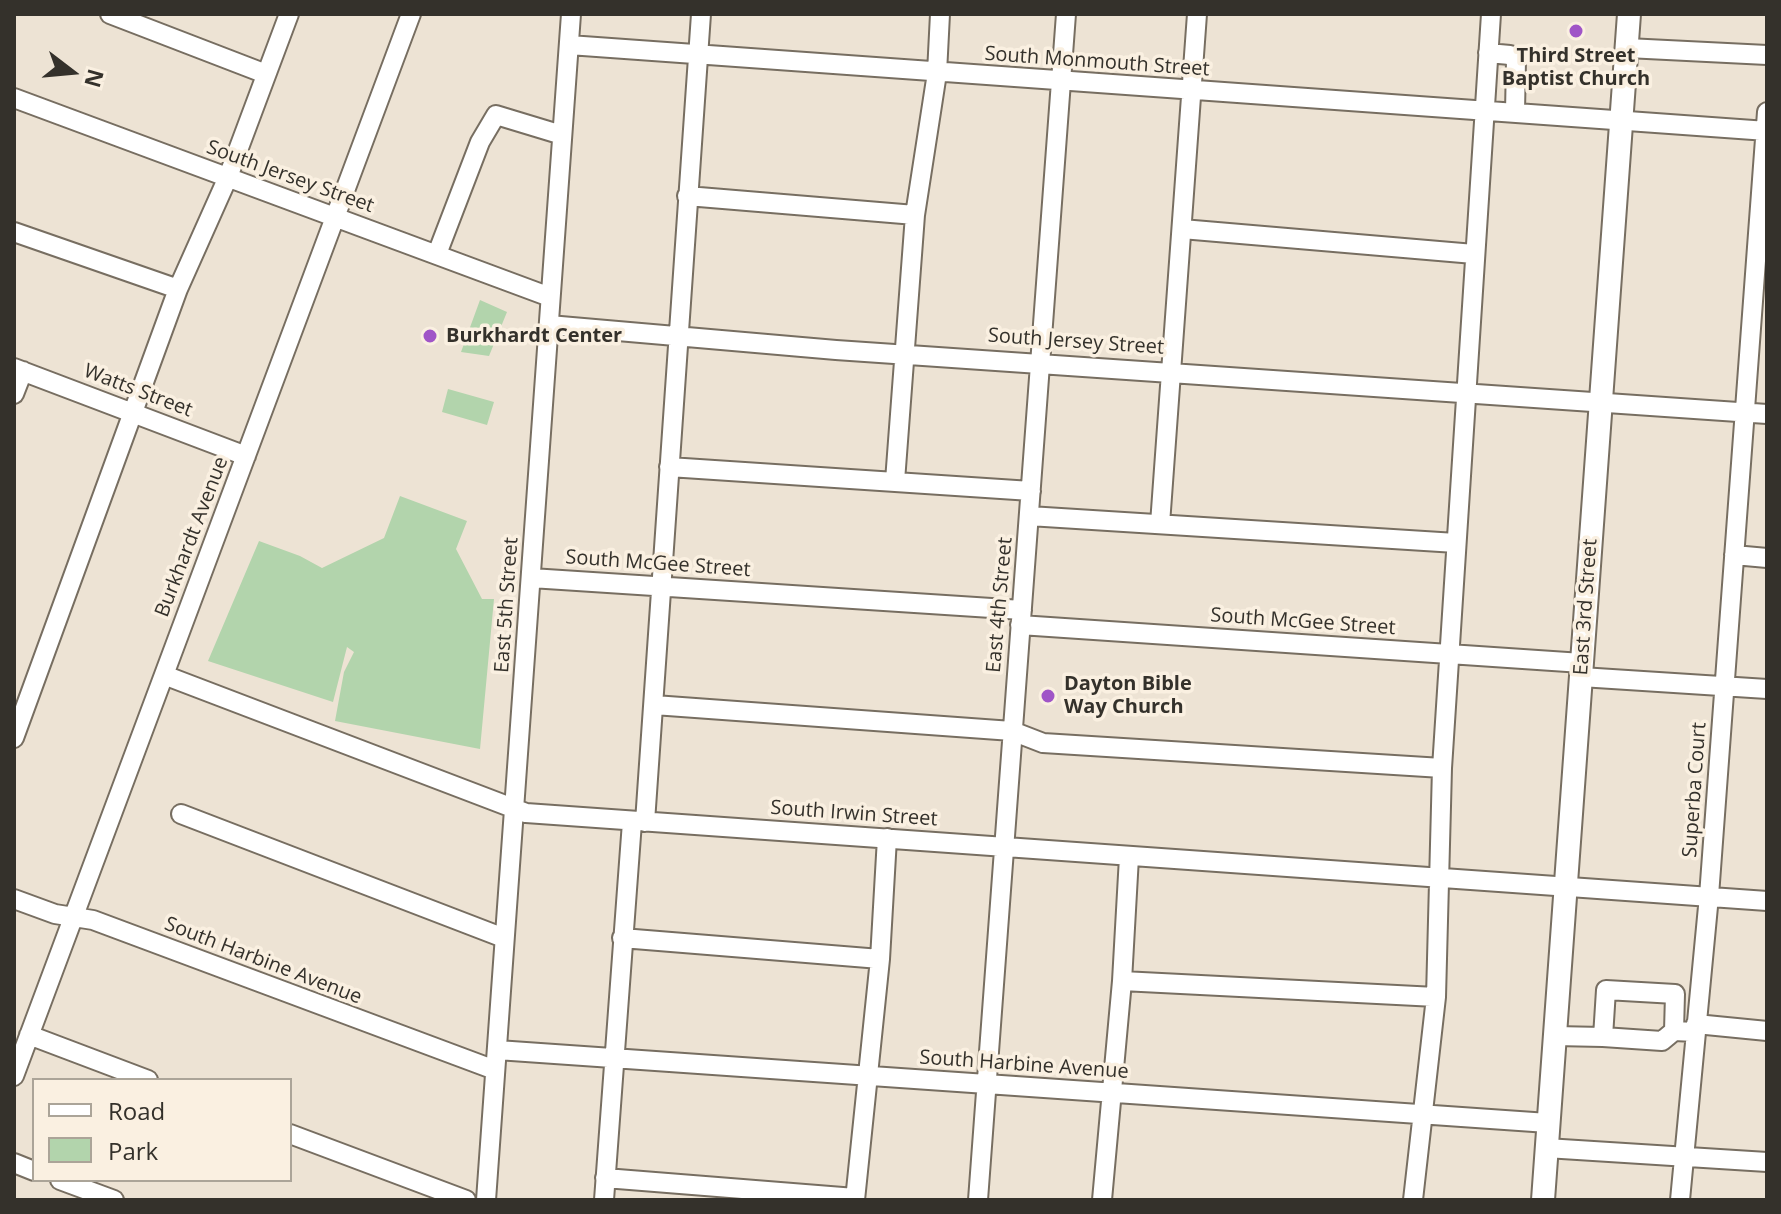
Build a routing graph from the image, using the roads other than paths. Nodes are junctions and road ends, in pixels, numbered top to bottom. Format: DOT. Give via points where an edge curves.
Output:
graph roads {
  1 [pos="110,14"];
  2 [pos="289,14"];
  3 [pos="411,14"];
  4 [pos="571,14"];
  5 [pos="701,14"];
  6 [pos="940,14"];
  7 [pos="1066,14"];
  8 [pos="1197,14"];
  9 [pos="1491,14"];
  10 [pos="1629,14"];
  11 [pos="569,45"];
  12 [pos="1627,48"];
  13 [pos="1488,53"];
  14 [pos="698,54"];
  15 [pos="1767,55"];
  16 [pos="937,73"];
  17 [pos="266,74"];
  18 [pos="1061,80"];
  19 [pos="1192,91"];
  20 [pos="14,98"];
  21 [pos="1484,110"];
  22 [pos="1515,112"];
  23 [pos="1622,120"];
  24 [pos="1767,124"];
  25 [pos="562,135"];
  26 [pos="228,177"];
  27 [pos="687,196"];
  28 [pos="915,215"];
  29 [pos="336,216"];
  30 [pos="1182,229"];
  31 [pos="14,232"];
  32 [pos="437,254"];
  33 [pos="1474,254"];
  34 [pos="1761,273"];
  35 [pos="178,289"];
  36 [pos="550,297"];
  37 [pos="549,325"];
  38 [pos="677,338"];
  39 [pos="905,353"];
  40 [pos="1039,362"];
  41 [pos="18,370"];
  42 [pos="1171,371"];
  43 [pos="1464,392"];
  44 [pos="14,394"];
  45 [pos="1600,404"];
  46 [pos="132,412"];
  47 [pos="1745,412"];
  48 [pos="1767,414"];
  49 [pos="246,456"];
  50 [pos="669,467"];
  51 [pos="895,481"];
  52 [pos="1031,491"];
  53 [pos="1029,516"];
  54 [pos="1160,524"];
  55 [pos="1456,543"];
  56 [pos="1734,555"];
  57 [pos="1767,558"];
  58 [pos="531,578"];
  59 [pos="662,586"];
  60 [pos="1021,617"];
  61 [pos="1450,654"];
  62 [pos="1581,670"];
  63 [pos="164,675"];
  64 [pos="1724,686"];
  65 [pos="1767,689"];
  66 [pos="654,705"];
  67 [pos="1012,731"];
  68 [pos="14,738"];
  69 [pos="1442,768"];
  70 [pos="514,809"];
  71 [pos="181,814"];
  72 [pos="639,822"];
  73 [pos="887,838"];
  74 [pos="1005,847"];
  75 [pos="1129,857"];
  76 [pos="1441,878"];
  77 [pos="1566,886"];
  78 [pos="1709,896"];
  79 [pos="14,899"];
  80 [pos="1767,901"];
  81 [pos="73,917"];
  82 [pos="504,938"];
  83 [pos="622,938"];
  84 [pos="880,959"];
  85 [pos="1122,981"];
  86 [pos="1436,997"];
  87 [pos="1696,1028"];
  88 [pos="1674,1031"];
  89 [pos="1767,1031"];
  90 [pos="29,1035"];
  91 [pos="1555,1036"];
  92 [pos="1603,1037"];
  93 [pos="497,1050"];
  94 [pos="612,1060"];
  95 [pos="495,1070"];
  96 [pos="14,1076"];
  97 [pos="865,1076"];
  98 [pos="143,1078"];
  99 [pos="987,1084"];
  100 [pos="1110,1093"];
  101 [pos="1422,1115"];
  102 [pos="1548,1123"];
  103 [pos="292,1135"];
  104 [pos="1546,1148"];
  105 [pos="1683,1156"];
  106 [pos="1767,1162"];
  107 [pos="605,1178"];
  108 [pos="65,1182"];
  109 [pos="855,1199"];
  110 [pos="114,1200"];
  111 [pos="466,1200"];
  112 [pos="486,1200"];
  113 [pos="604,1200"];
  114 [pos="978,1200"];
  115 [pos="1102,1200"];
  116 [pos="1413,1200"];
  117 [pos="1543,1200"];
  118 [pos="1680,1200"];
  1 -- 17 [label="street"];
  2 -- 17 [label="street"];
  3 -- 29 [label="street, Burkhardt Avenue"];
  4 -- 11 [label="street, East 5th Street"];
  5 -- 14 [label="street"];
  6 -- 16 [label="street"];
  7 -- 18 [label="street, East 4th Street"];
  8 -- 19 [label="street"];
  9 -- 13 [label="street"];
  10 -- 12 [label="main road, East 3rd Street"];
  11 -- 14 [label="street, South Monmouth Street"];
  11 -- 25 [label="street, East 5th Street"];
  12 -- 15 [label="street"];
  12 -- 23 [label="main road, East 3rd Street"];
  13 -- 21 [label="street"];
  13 -- 22 [label="street" via="1516,60"];
  14 -- 16 [label="street, South Monmouth Street"];
  14 -- 27 [label="street"];
  16 -- 18 [label="street, South Monmouth Street"];
  16 -- 28 [label="street"];
  17 -- 26 [label="street"];
  18 -- 19 [label="street, South Monmouth Street"];
  18 -- 40 [label="street, East 4th Street"];
  19 -- 21 [label="street, South Monmouth Street"];
  19 -- 30 [label="street"];
  20 -- 26 [label="street, South Jersey Street"];
  21 -- 22 [label="street, South Monmouth Street"];
  21 -- 33 [label="street"];
  22 -- 23 [label="street, South Monmouth Street"];
  23 -- 24 [label="street, South Monmouth Street"];
  23 -- 45 [label="main road, East 3rd Street"];
  24 -- 34 [label="street, Superba Court"];
  25 -- 32 [label="street" via="496,115 480,142"];
  25 -- 36 [label="street, East 5th Street"];
  26 -- 29 [label="street, South Jersey Street"];
  26 -- 35 [label="street"];
  27 -- 28 [label="street"];
  27 -- 38 [label="street"];
  28 -- 39 [label="street"];
  29 -- 32 [label="street, South Jersey Street"];
  29 -- 49 [label="street, Burkhardt Avenue"];
  30 -- 33 [label="street"];
  30 -- 42 [label="street"];
  31 -- 35 [label="street"];
  32 -- 36 [label="street, South Jersey Street"];
  33 -- 43 [label="street"];
  34 -- 47 [label="street, Superba Court"];
  35 -- 46 [label="street"];
  36 -- 37 [label="street, East 5th Street"];
  37 -- 38 [label="street, South Jersey Street"];
  37 -- 58 [label="street, East 5th Street"];
  38 -- 39 [label="street, South Jersey Street"];
  38 -- 50 [label="street"];
  39 -- 40 [label="street, South Jersey Street"];
  39 -- 51 [label="street"];
  40 -- 42 [label="street, South Jersey Street"];
  40 -- 52 [label="street, East 4th Street"];
  41 -- 44 [label="street"];
  41 -- 46 [label="street, Watts Street"];
  42 -- 43 [label="street, South Jersey Street"];
  42 -- 54 [label="street"];
  43 -- 45 [label="street, South Jersey Street"];
  43 -- 55 [label="street"];
  45 -- 47 [label="street, South Jersey Street"];
  45 -- 62 [label="main road, East 3rd Street"];
  46 -- 49 [label="street, Watts Street"];
  46 -- 68 [label="street"];
  47 -- 48 [label="street, South Jersey Street"];
  47 -- 56 [label="street, Superba Court"];
  49 -- 63 [label="street, Burkhardt Avenue"];
  50 -- 51 [label="street"];
  50 -- 59 [label="street"];
  51 -- 52 [label="street"];
  52 -- 53 [label="street, East 4th Street"];
  53 -- 54 [label="street"];
  53 -- 60 [label="street, East 4th Street"];
  54 -- 55 [label="street"];
  55 -- 61 [label="street"];
  56 -- 57 [label="street"];
  56 -- 64 [label="street, Superba Court"];
  58 -- 59 [label="street, South McGee Street"];
  58 -- 70 [label="street, East 5th Street"];
  59 -- 60 [label="street, South McGee Street"];
  59 -- 66 [label="street"];
  60 -- 61 [label="street, South McGee Street"];
  60 -- 67 [label="street, East 4th Street"];
  61 -- 62 [label="street, South McGee Street"];
  61 -- 69 [label="street"];
  62 -- 64 [label="street, South McGee Street"];
  62 -- 77 [label="main road, East 3rd Street"];
  63 -- 70 [label="street, South Irwin Street"];
  63 -- 81 [label="street, Burkhardt Avenue"];
  64 -- 65 [label="street, South McGee Street"];
  64 -- 78 [label="street, Superba Court"];
  66 -- 67 [label="street"];
  66 -- 72 [label="street"];
  67 -- 69 [label="street" via="1043,743"];
  67 -- 74 [label="street, East 4th Street"];
  69 -- 76 [label="street"];
  70 -- 72 [label="street, South Irwin Street"];
  70 -- 82 [label="street, East 5th Street"];
  71 -- 82 [label="street"];
  72 -- 73 [label="street, South Irwin Street"];
  72 -- 83 [label="street"];
  73 -- 74 [label="street, South Irwin Street"];
  73 -- 84 [label="street"];
  74 -- 75 [label="street, South Irwin Street"];
  74 -- 99 [label="street, East 4th Street"];
  75 -- 76 [label="street, South Irwin Street"];
  75 -- 85 [label="street"];
  76 -- 77 [label="street, South Irwin Street"];
  76 -- 86 [label="street"];
  77 -- 78 [label="street, South Irwin Street"];
  77 -- 91 [label="main road, East 3rd Street"];
  78 -- 80 [label="street, South Irwin Street"];
  78 -- 87 [label="street, Superba Court"];
  79 -- 81 [label="street, South Harbine Avenue"];
  81 -- 90 [label="street, Burkhardt Avenue"];
  81 -- 95 [label="street, South Harbine Avenue"];
  82 -- 93 [label="street, East 5th Street"];
  83 -- 84 [label="street"];
  83 -- 94 [label="street"];
  84 -- 97 [label="street"];
  85 -- 86 [label="street"];
  85 -- 100 [label="street"];
  86 -- 101 [label="street"];
  87 -- 88 [label="street"];
  87 -- 89 [label="street"];
  87 -- 105 [label="street, Superba Court"];
  88 -- 92 [label="street" via="1662,1041"];
  88 -- 92 [label="street" via="1675,994 1606,990"];
  90 -- 96 [label="street, Burkhardt Avenue"];
  90 -- 98 [label="street"];
  91 -- 92 [label="street"];
  91 -- 102 [label="main road, East 3rd Street"];
  93 -- 94 [label="street, South Harbine Avenue"];
  93 -- 95 [label="street, East 5th Street"];
  94 -- 97 [label="street, South Harbine Avenue"];
  94 -- 107 [label="street"];
  95 -- 112 [label="street, East 5th Street"];
  97 -- 99 [label="street, South Harbine Avenue"];
  97 -- 109 [label="street"];
  99 -- 100 [label="street, South Harbine Avenue"];
  99 -- 114 [label="street, East 4th Street"];
  100 -- 101 [label="street, South Harbine Avenue"];
  100 -- 115 [label="street"];
  101 -- 102 [label="street, South Harbine Avenue"];
  101 -- 116 [label="street"];
  102 -- 104 [label="main road, East 3rd Street"];
  103 -- 111 [label="street"];
  104 -- 105 [label="street"];
  104 -- 117 [label="main road, East 3rd Street"];
  105 -- 106 [label="street"];
  105 -- 118 [label="street, Superba Court"];
  107 -- 109 [label="street"];
  107 -- 113 [label="street"];
  108 -- 110 [label="street"];
}
